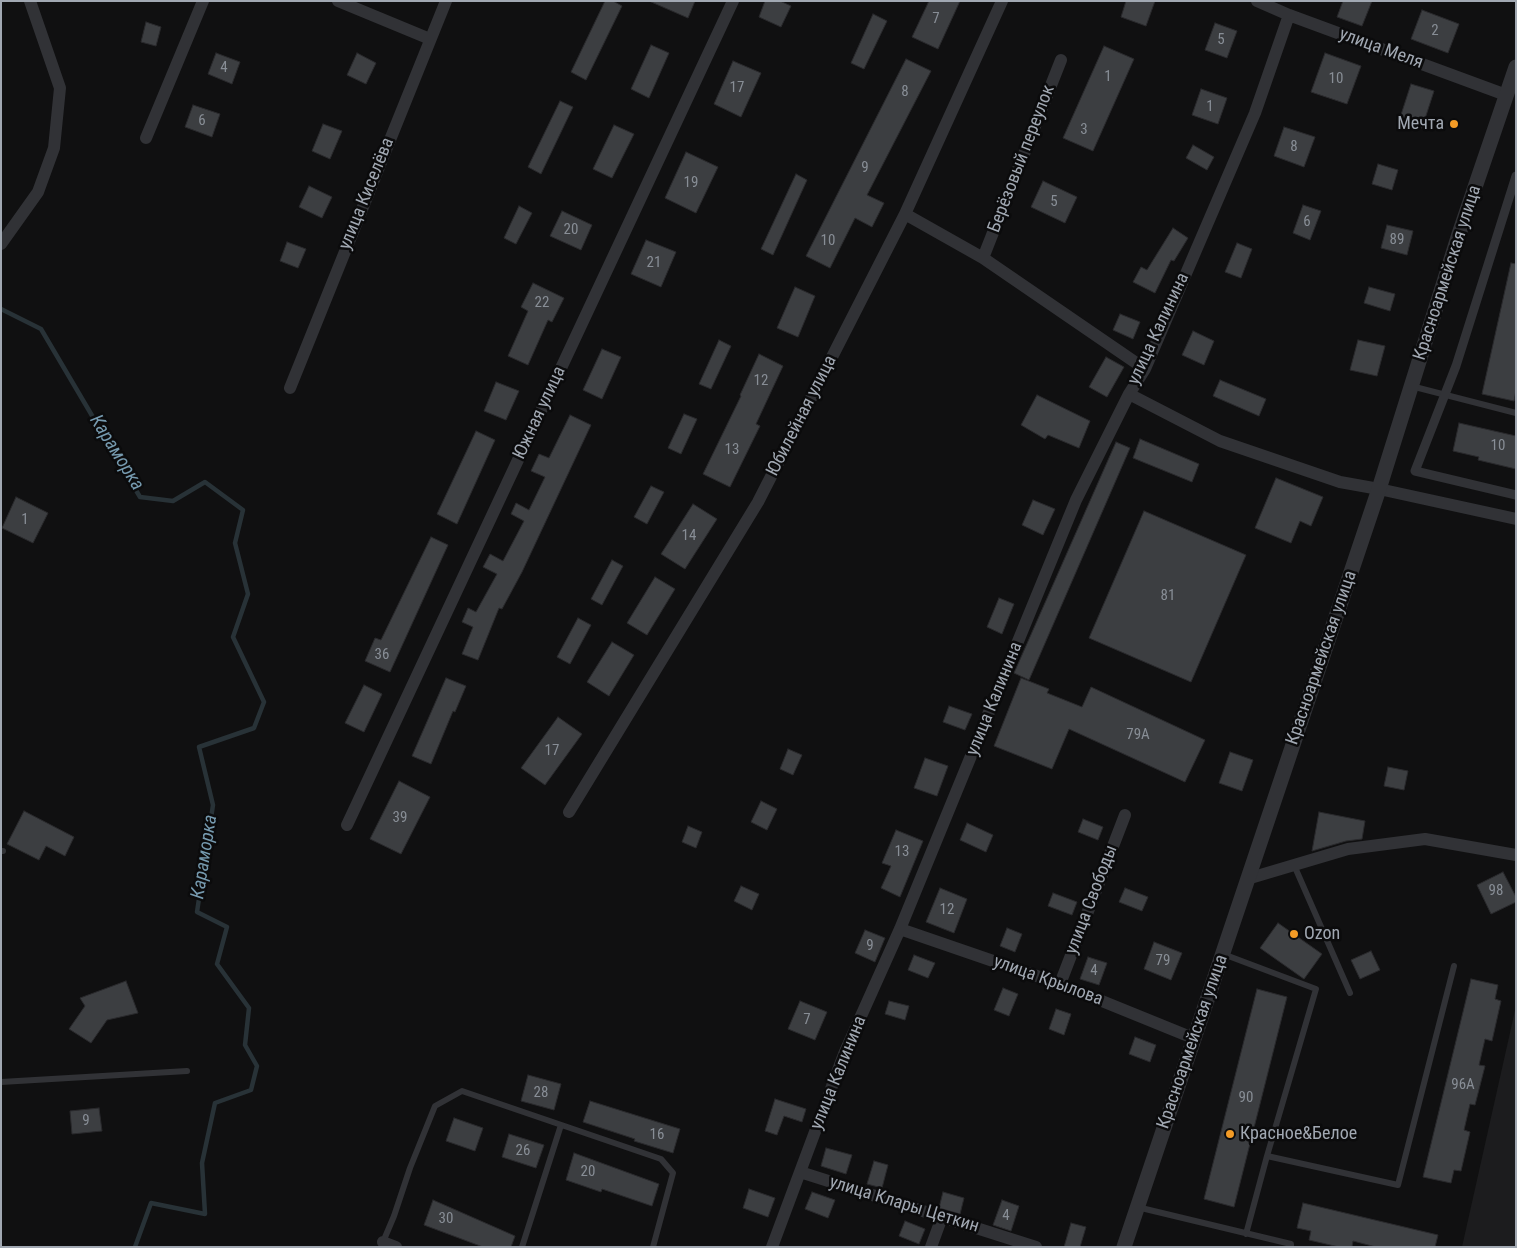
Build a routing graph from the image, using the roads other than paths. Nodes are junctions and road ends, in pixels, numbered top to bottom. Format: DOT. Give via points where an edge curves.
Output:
graph roads {
  1 [pos="30,1"];
  2 [pos="203,1"];
  3 [pos="338,1"];
  4 [pos="446,1"];
  5 [pos="733,1"];
  6 [pos="1002,1"];
  7 [pos="1257,1"];
  8 [pos="1289,15"];
  9 [pos="430,39"];
  10 [pos="1060,60"];
  11 [pos="1516,67"];
  12 [pos="1511,96"];
  13 [pos="146,138"];
  14 [pos="1516,176"];
  15 [pos="905,214"];
  16 [pos="1,244"];
  17 [pos="983,258"];
  18 [pos="1144,369"];
  19 [pos="1411,386"];
  20 [pos="290,388"];
  21 [pos="1129,394"];
  22 [pos="1444,395"];
  23 [pos="1516,414"];
  24 [pos="1379,488"];
  25 [pos="1516,495"];
  26 [pos="1516,519"];
  27 [pos="569,812"];
  28 [pos="1125,816"];
  29 [pos="347,825"];
  30 [pos="1516,855"];
  31 [pos="1294,865"];
  32 [pos="1248,879"];
  33 [pos="900,929"];
  34 [pos="1223,954"];
  35 [pos="1454,966"];
  36 [pos="1060,984"];
  37 [pos="1350,992"];
  38 [pos="1193,1038"];
  39 [pos="187,1071"];
  40 [pos="1,1082"];
  41 [pos="561,1125"];
  42 [pos="1267,1156"];
  43 [pos="800,1172"];
  44 [pos="1137,1207"];
  45 [pos="942,1217"];
  46 [pos="1246,1234"];
  47 [pos="383,1242"];
  48 [pos="396,1247"];
  49 [pos="522,1247"];
  50 [pos="653,1247"];
  51 [pos="772,1247"];
  52 [pos="931,1247"];
  53 [pos="1036,1247"];
  54 [pos="1124,1247"];
  55 [pos="1291,1247"];
  1 -- 16 [label="street" via="60,88 54,148 38,192"];
  2 -- 13 [label="street"];
  3 -- 9 [label="street"];
  4 -- 9 [label="street, улица Киселёва"];
  5 -- 29 [label="street, Южная улица"];
  6 -- 15 [label="street, Юбилейная улица"];
  7 -- 8 [label="street, улица Меля"];
  8 -- 12 [label="street, улица Меля"];
  8 -- 18 [label="street, улица Калинина" via="1256,113"];
  9 -- 20 [label="street, улица Киселёва"];
  10 -- 17 [label="street, Берёзовый переулок"];
  11 -- 12 [label="street, Красноармейская улица"];
  12 -- 19 [label="street, Красноармейская улица" via="1459,234"];
  14 -- 22 [label="street"];
  15 -- 17 [label="street"];
  15 -- 27 [label="street, Юбилейная улица" via="758,502"];
  17 -- 18 [label="street"];
  18 -- 21 [label="street, улица Калинина"];
  19 -- 22 [label="lane"];
  19 -- 24 [label="street, Красноармейская улица"];
  21 -- 24 [label="street" via="1220,441 1340,482"];
  21 -- 33 [label="street, улица Калинина" via="1076,500"];
  22 -- 23 [label="lane"];
  22 -- 25 [label="street" via="1415,471"];
  24 -- 26 [label="street"];
  24 -- 32 [label="street, Красноармейская улица"];
  28 -- 36 [label="street, улица Свободы"];
  30 -- 31 [label="street" via="1425,839 1348,849"];
  31 -- 32 [label="street"];
  31 -- 37 [label="lane"];
  32 -- 34 [label="street, Красноармейская улица"];
  33 -- 36 [label="street, улица Крылова"];
  33 -- 43 [label="street, улица Калинина" via="844,1054"];
  34 -- 38 [label="street, Красноармейская улица"];
  34 -- 42 [label="lane" via="1316,989"];
  35 -- 42 [label="lane" via="1398,1185"];
  36 -- 38 [label="street, улица Крылова"];
  38 -- 44 [label="street, Красноармейская улица"];
  39 -- 40 [label="lane"];
  41 -- 47 [label="lane" via="462,1091 435,1106"];
  41 -- 49 [label="lane"];
  41 -- 50 [label="lane" via="661,1159 673,1173"];
  42 -- 46 [label="lane"];
  43 -- 45 [label="street, улица Клары Цеткин"];
  43 -- 51 [label="street, улица Калинина"];
  44 -- 46 [label="lane"];
  44 -- 54 [label="street, Красноармейская улица"];
  45 -- 52 [label="street"];
  45 -- 53 [label="street, улица Клары Цеткин"];
  46 -- 55 [label="lane" via="1291,1244"];
  47 -- 48 [label="street"];
}
